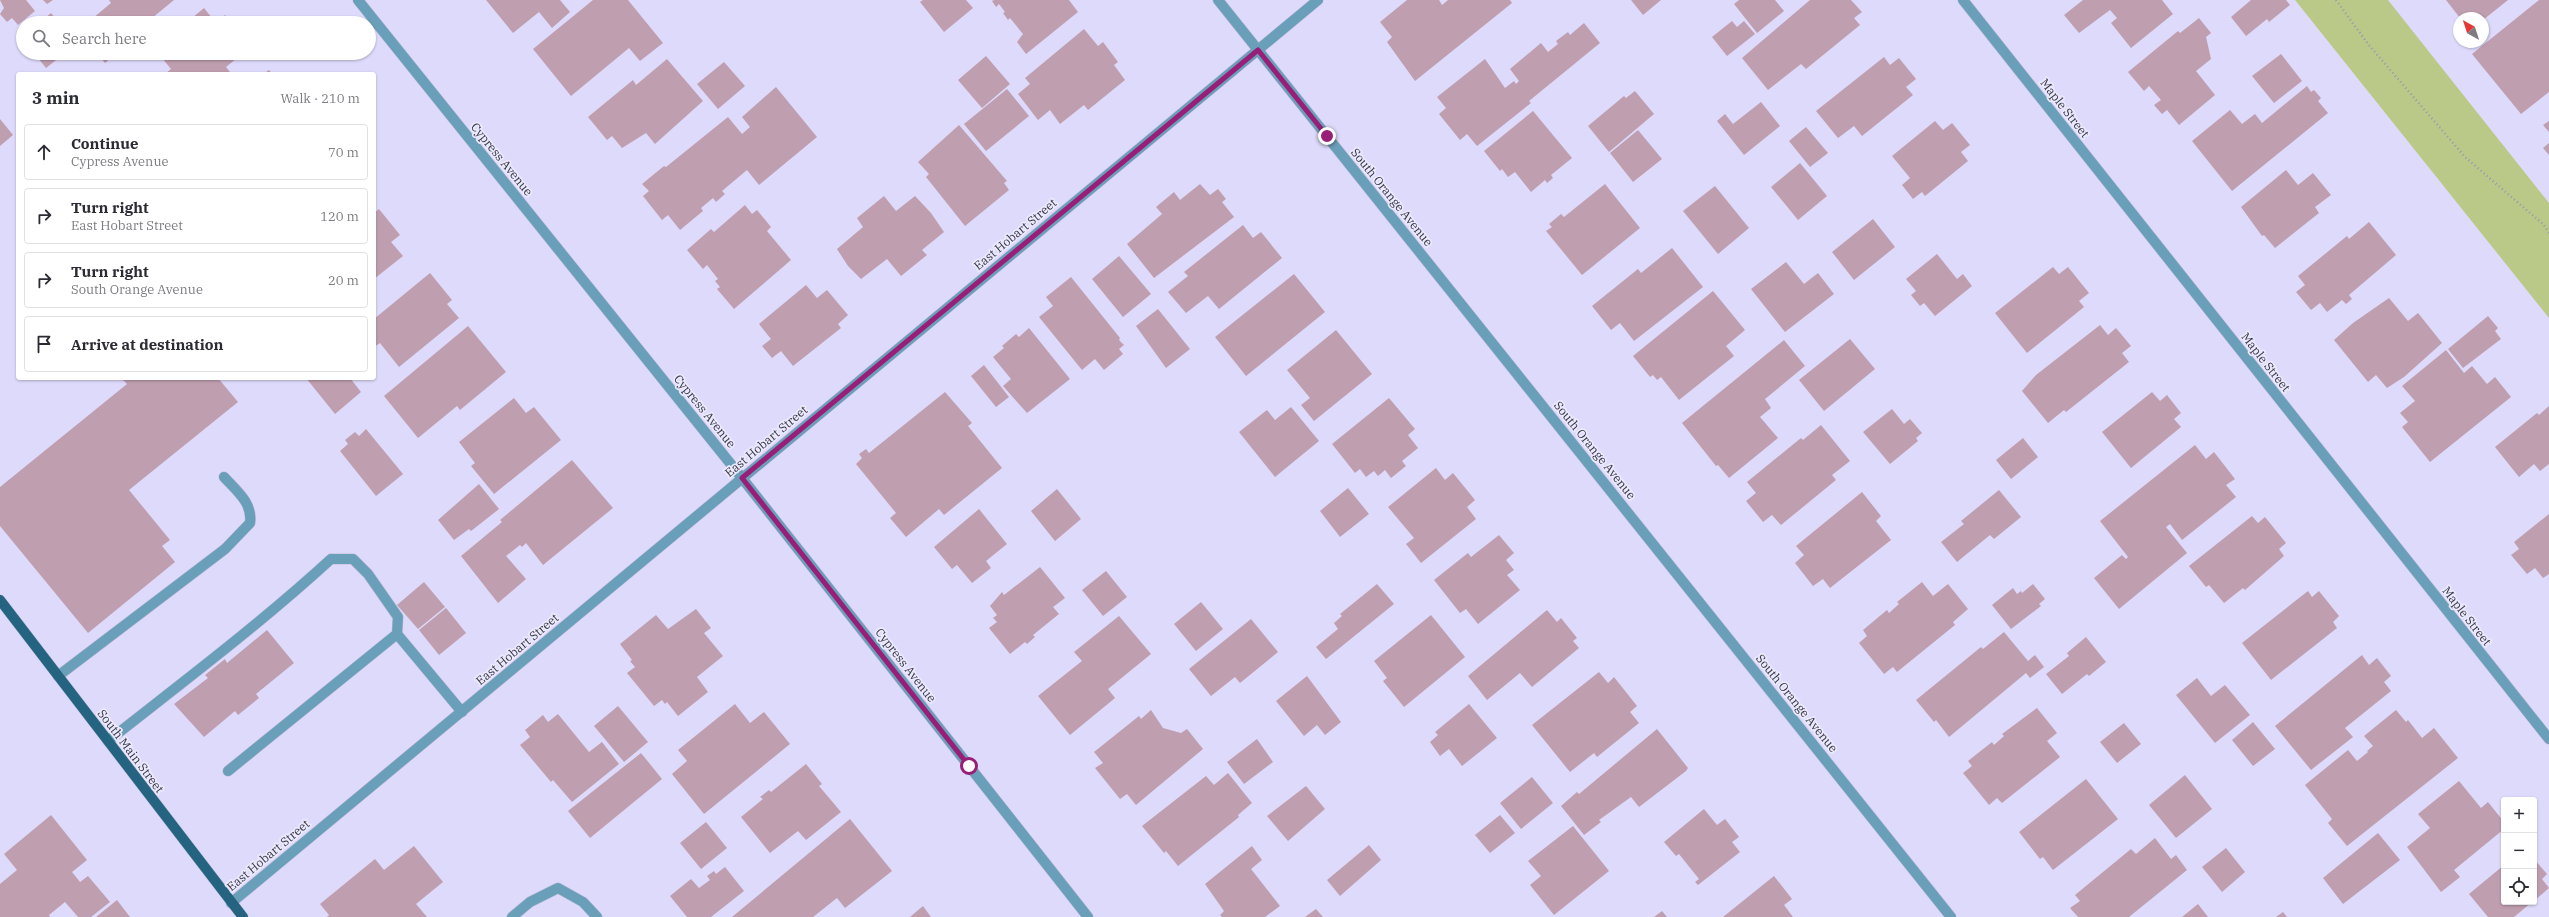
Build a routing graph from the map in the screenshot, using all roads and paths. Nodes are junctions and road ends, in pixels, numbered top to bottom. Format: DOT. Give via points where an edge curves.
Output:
graph roads {
  1 [pos="358,0"];
  2 [pos="1218,0"];
  3 [pos="1318,0"];
  4 [pos="1963,0"];
  5 [pos="2336,0"];
  6 [pos="371,16"];
  7 [pos="376,22"];
  8 [pos="1258,50"];
  9 [pos="2549,233"];
  10 [pos="224,477"];
  11 [pos="742,478"];
  12 [pos="0,600"];
  13 [pos="397,634"];
  14 [pos="58,676"];
  15 [pos="462,712"];
  16 [pos="2549,739"];
  17 [pos="108,741"];
  18 [pos="228,771"];
  19 [pos="231,902"];
  20 [pos="243,917"];
  21 [pos="512,917"];
  22 [pos="597,917"];
  23 [pos="1088,917"];
  24 [pos="1951,917"];
  1 -- 6 [label="street, Cypress Avenue"];
  2 -- 8 [label="street, South Orange Avenue"];
  3 -- 8 [label="street, East Hobart Street"];
  4 -- 16 [label="street, Maple Street"];
  5 -- 9 [label="path" via="2368,44 2465,157 2544,225"];
  7 -- 11 [label="street, Cypress Avenue"];
  8 -- 11 [label="street, East Hobart Street"];
  8 -- 24 [label="street, South Orange Avenue"];
  10 -- 14 [label="street" via="243,497 249,508 250,523 242,533 225,550"];
  11 -- 15 [label="street, East Hobart Street"];
  11 -- 23 [label="street, Cypress Avenue"];
  12 -- 14 [label="main road, South Main Street"];
  13 -- 15 [label="street"];
  13 -- 17 [label="street" via="398,617 368,574 353,559 331,559 227,648"];
  13 -- 18 [label="street"];
  14 -- 17 [label="main road, South Main Street"];
  15 -- 19 [label="street, East Hobart Street"];
  17 -- 19 [label="main road, South Main Street"];
  19 -- 20 [label="main road, South Main Street"];
  21 -- 22 [label="street" via="530,902 558,888 583,902"];
}
